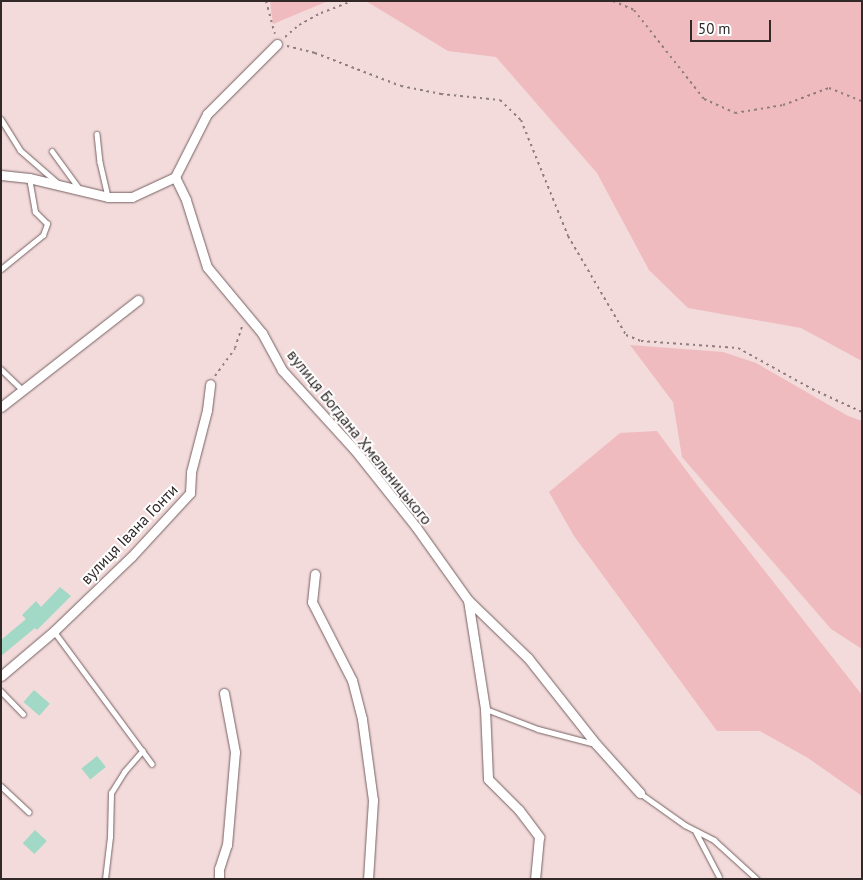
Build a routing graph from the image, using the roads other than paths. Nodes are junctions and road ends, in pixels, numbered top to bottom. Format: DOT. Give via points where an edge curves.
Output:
graph roads {
  1 [pos="278,44"];
  2 [pos="1,119"];
  3 [pos="97,134"];
  4 [pos="52,151"];
  5 [pos="1,175"];
  6 [pos="175,177"];
  7 [pos="29,178"];
  8 [pos="62,187"];
  9 [pos="81,192"];
  10 [pos="108,197"];
  11 [pos="1,269"];
  12 [pos="138,300"];
  13 [pos="1,369"];
  14 [pos="210,384"];
  15 [pos="23,390"];
  16 [pos="1,407"];
  17 [pos="315,574"];
  18 [pos="468,600"];
  19 [pos="54,631"];
  20 [pos="1,676"];
  21 [pos="1,691"];
  22 [pos="224,693"];
  23 [pos="484,709"];
  24 [pos="23,714"];
  25 [pos="596,744"];
  26 [pos="142,751"];
  27 [pos="152,764"];
  28 [pos="1,786"];
  29 [pos="640,793"];
  30 [pos="29,812"];
  31 [pos="695,830"];
  32 [pos="719,876"];
  33 [pos="104,879"];
  34 [pos="219,879"];
  35 [pos="368,879"];
  36 [pos="535,879"];
  37 [pos="757,879"];
  1 -- 6 [label="street" via="207,114"];
  2 -- 8 [label="lane" via="20,150"];
  3 -- 10 [label="lane"];
  4 -- 9 [label="lane"];
  5 -- 7 [label="street"];
  6 -- 10 [label="street" via="132,197"];
  6 -- 18 [label="street, вулиця Богдана Хмельницького" via="186,200 207,267 262,333 282,370 354,449"];
  7 -- 8 [label="street"];
  7 -- 11 [label="lane" via="35,212 47,224 43,235"];
  8 -- 9 [label="street"];
  9 -- 10 [label="street"];
  12 -- 15 [label="street"];
  13 -- 15 [label="lane"];
  14 -- 19 [label="street, вулиця Івана Гонти" via="207,410 191,472 190,492 131,557"];
  15 -- 16 [label="street"];
  17 -- 35 [label="street" via="312,602 352,680 362,719 373,800"];
  18 -- 23 [label="street, вулиця Богдана Хмельницького"];
  18 -- 25 [label="street, вулиця Богдана Хмельницького" via="528,658"];
  19 -- 20 [label="street, вулиця Івана Гонти"];
  19 -- 26 [label="lane"];
  21 -- 24 [label="lane"];
  22 -- 34 [label="street" via="235,752 227,845"];
  23 -- 25 [label="lane" via="538,729"];
  23 -- 36 [label="street, вулиця Богдана Хмельницького" via="488,779 519,810 539,837"];
  25 -- 29 [label="street, вулиця Богдана Хмельницького"];
  26 -- 27 [label="lane"];
  26 -- 33 [label="lane" via="111,793 110,837"];
  28 -- 30 [label="lane"];
  29 -- 31 [label="lane" via="659,809"];
  31 -- 32 [label="lane"];
  31 -- 37 [label="lane" via="714,840"];
}
